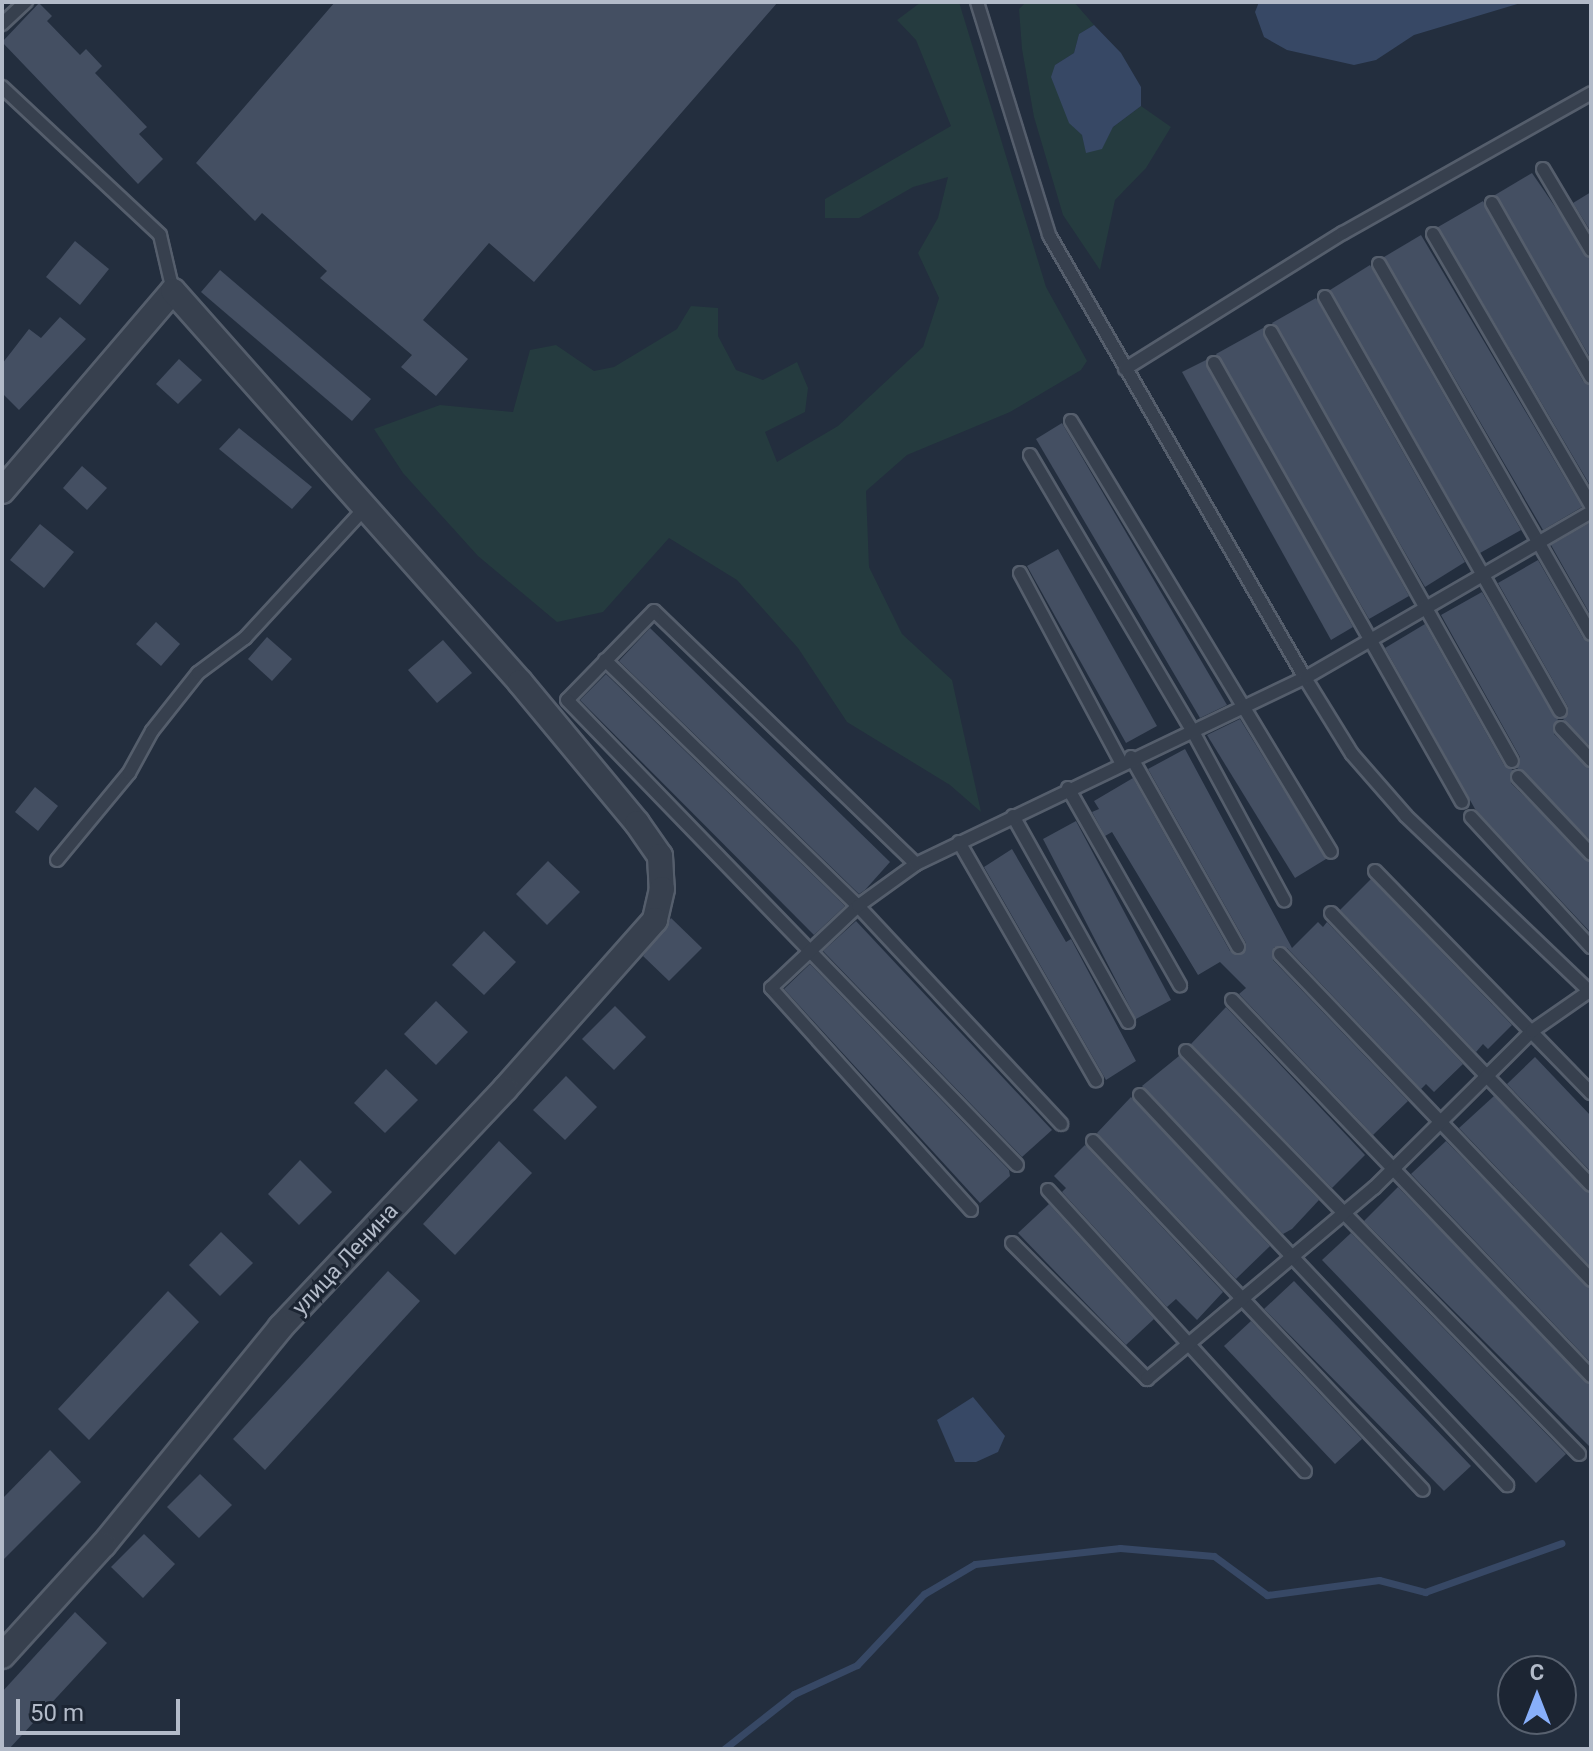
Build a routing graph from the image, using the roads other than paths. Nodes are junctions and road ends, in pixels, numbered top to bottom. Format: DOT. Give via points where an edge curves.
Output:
graph roads {
  1 [pos="26,2"];
  2 [pos="977,2"];
  3 [pos="2,24"];
  4 [pos="2,87"];
  5 [pos="1591,93"];
  6 [pos="1543,169"];
  7 [pos="1492,203"];
  8 [pos="1433,234"];
  9 [pos="1591,250"];
  10 [pos="1379,264"];
  11 [pos="173,291"];
  12 [pos="1325,297"];
  13 [pos="1271,332"];
  14 [pos="1214,363"];
  15 [pos="1125,369"];
  16 [pos="1591,377"];
  17 [pos="1071,421"];
  18 [pos="1030,455"];
  19 [pos="2,491"];
  20 [pos="1591,505"];
  21 [pos="364,509"];
  22 [pos="1591,512"];
  23 [pos="1538,542"];
  24 [pos="1020,573"];
  25 [pos="1483,575"];
  26 [pos="1426,608"];
  27 [pos="1591,634"];
  28 [pos="1370,640"];
  29 [pos="605,660"];
  30 [pos="1305,678"];
  31 [pos="1240,705"];
  32 [pos="1560,711"];
  33 [pos="1191,728"];
  34 [pos="1561,728"];
  35 [pos="1126,759"];
  36 [pos="1591,760"];
  37 [pos="1512,761"];
  38 [pos="1518,777"];
  39 [pos="1068,788"];
  40 [pos="1462,802"];
  41 [pos="1013,816"];
  42 [pos="1471,817"];
  43 [pos="959,842"];
  44 [pos="1331,852"];
  45 [pos="1591,854"];
  46 [pos="57,860"];
  47 [pos="916,864"];
  48 [pos="1375,871"];
  49 [pos="1284,900"];
  50 [pos="858,906"];
  51 [pos="1331,913"];
  52 [pos="1238,947"];
  53 [pos="1591,947"];
  54 [pos="808,950"];
  55 [pos="1280,954"];
  56 [pos="1180,985"];
  57 [pos="1590,992"];
  58 [pos="1232,1000"];
  59 [pos="1128,1022"];
  60 [pos="1532,1031"];
  61 [pos="1186,1051"];
  62 [pos="1489,1074"];
  63 [pos="1096,1080"];
  64 [pos="1591,1093"];
  65 [pos="1140,1095"];
  66 [pos="1442,1121"];
  67 [pos="1061,1124"];
  68 [pos="1093,1141"];
  69 [pos="1017,1165"];
  70 [pos="1396,1166"];
  71 [pos="1591,1185"];
  72 [pos="1048,1190"];
  73 [pos="971,1210"];
  74 [pos="1346,1212"];
  75 [pos="1012,1243"];
  76 [pos="1294,1256"];
  77 [pos="1591,1280"];
  78 [pos="1244,1297"];
  79 [pos="1191,1342"];
  80 [pos="1591,1376"];
  81 [pos="1579,1454"];
  82 [pos="1305,1471"];
  83 [pos="1507,1485"];
  84 [pos="1423,1490"];
  85 [pos="2,1656"];
  1 -- 3 [label="lane"];
  2 -- 15 [label="lane" via="1049,235"];
  4 -- 11 [label="lane" via="160,235"];
  5 -- 15 [label="lane" via="1343,233"];
  6 -- 9 [label="lane"];
  7 -- 16 [label="lane"];
  8 -- 20 [label="lane"];
  10 -- 23 [label="lane"];
  11 -- 19 [label="street"];
  11 -- 21 [label="street"];
  12 -- 25 [label="lane"];
  13 -- 26 [label="lane"];
  14 -- 28 [label="lane"];
  15 -- 30 [label="lane"];
  17 -- 31 [label="lane"];
  18 -- 33 [label="lane"];
  21 -- 46 [label="lane" via="245,638 198,673 152,731 129,773"];
  21 -- 85 [label="street, улица Ленина" via="520,682 660,856 662,889 655,920 281,1327 103,1545"];
  22 -- 23 [label="lane"];
  23 -- 25 [label="lane"];
  23 -- 27 [label="lane"];
  24 -- 35 [label="lane"];
  25 -- 26 [label="lane"];
  25 -- 32 [label="lane"];
  26 -- 28 [label="lane"];
  26 -- 37 [label="lane"];
  28 -- 30 [label="lane"];
  28 -- 40 [label="lane"];
  29 -- 47 [label="lane" via="654,611"];
  29 -- 50 [label="lane"];
  29 -- 54 [label="lane" via="567,700"];
  30 -- 31 [label="lane"];
  30 -- 57 [label="lane" via="1352,754 1406,816"];
  31 -- 33 [label="lane"];
  31 -- 44 [label="lane"];
  33 -- 35 [label="lane"];
  33 -- 49 [label="lane"];
  34 -- 36 [label="lane"];
  35 -- 39 [label="lane"];
  35 -- 52 [label="lane"];
  38 -- 45 [label="lane"];
  39 -- 41 [label="lane"];
  39 -- 56 [label="lane"];
  41 -- 43 [label="lane"];
  41 -- 59 [label="lane"];
  42 -- 53 [label="lane"];
  43 -- 47 [label="lane"];
  43 -- 63 [label="lane"];
  47 -- 50 [label="lane"];
  48 -- 60 [label="lane"];
  50 -- 54 [label="lane"];
  50 -- 67 [label="lane"];
  51 -- 62 [label="lane"];
  54 -- 69 [label="lane"];
  54 -- 73 [label="lane" via="771,988"];
  55 -- 66 [label="lane"];
  57 -- 60 [label="lane"];
  58 -- 70 [label="lane"];
  60 -- 62 [label="lane"];
  60 -- 64 [label="lane"];
  61 -- 74 [label="lane"];
  62 -- 66 [label="lane"];
  62 -- 71 [label="lane"];
  65 -- 76 [label="lane"];
  66 -- 70 [label="lane"];
  66 -- 77 [label="lane"];
  68 -- 78 [label="lane"];
  70 -- 74 [label="lane"];
  70 -- 80 [label="lane"];
  72 -- 79 [label="lane"];
  74 -- 76 [label="lane"];
  74 -- 81 [label="lane"];
  75 -- 79 [label="lane" via="1147,1379"];
  76 -- 78 [label="lane"];
  76 -- 83 [label="lane"];
  78 -- 79 [label="lane"];
  78 -- 84 [label="lane"];
  79 -- 82 [label="lane"];
}
